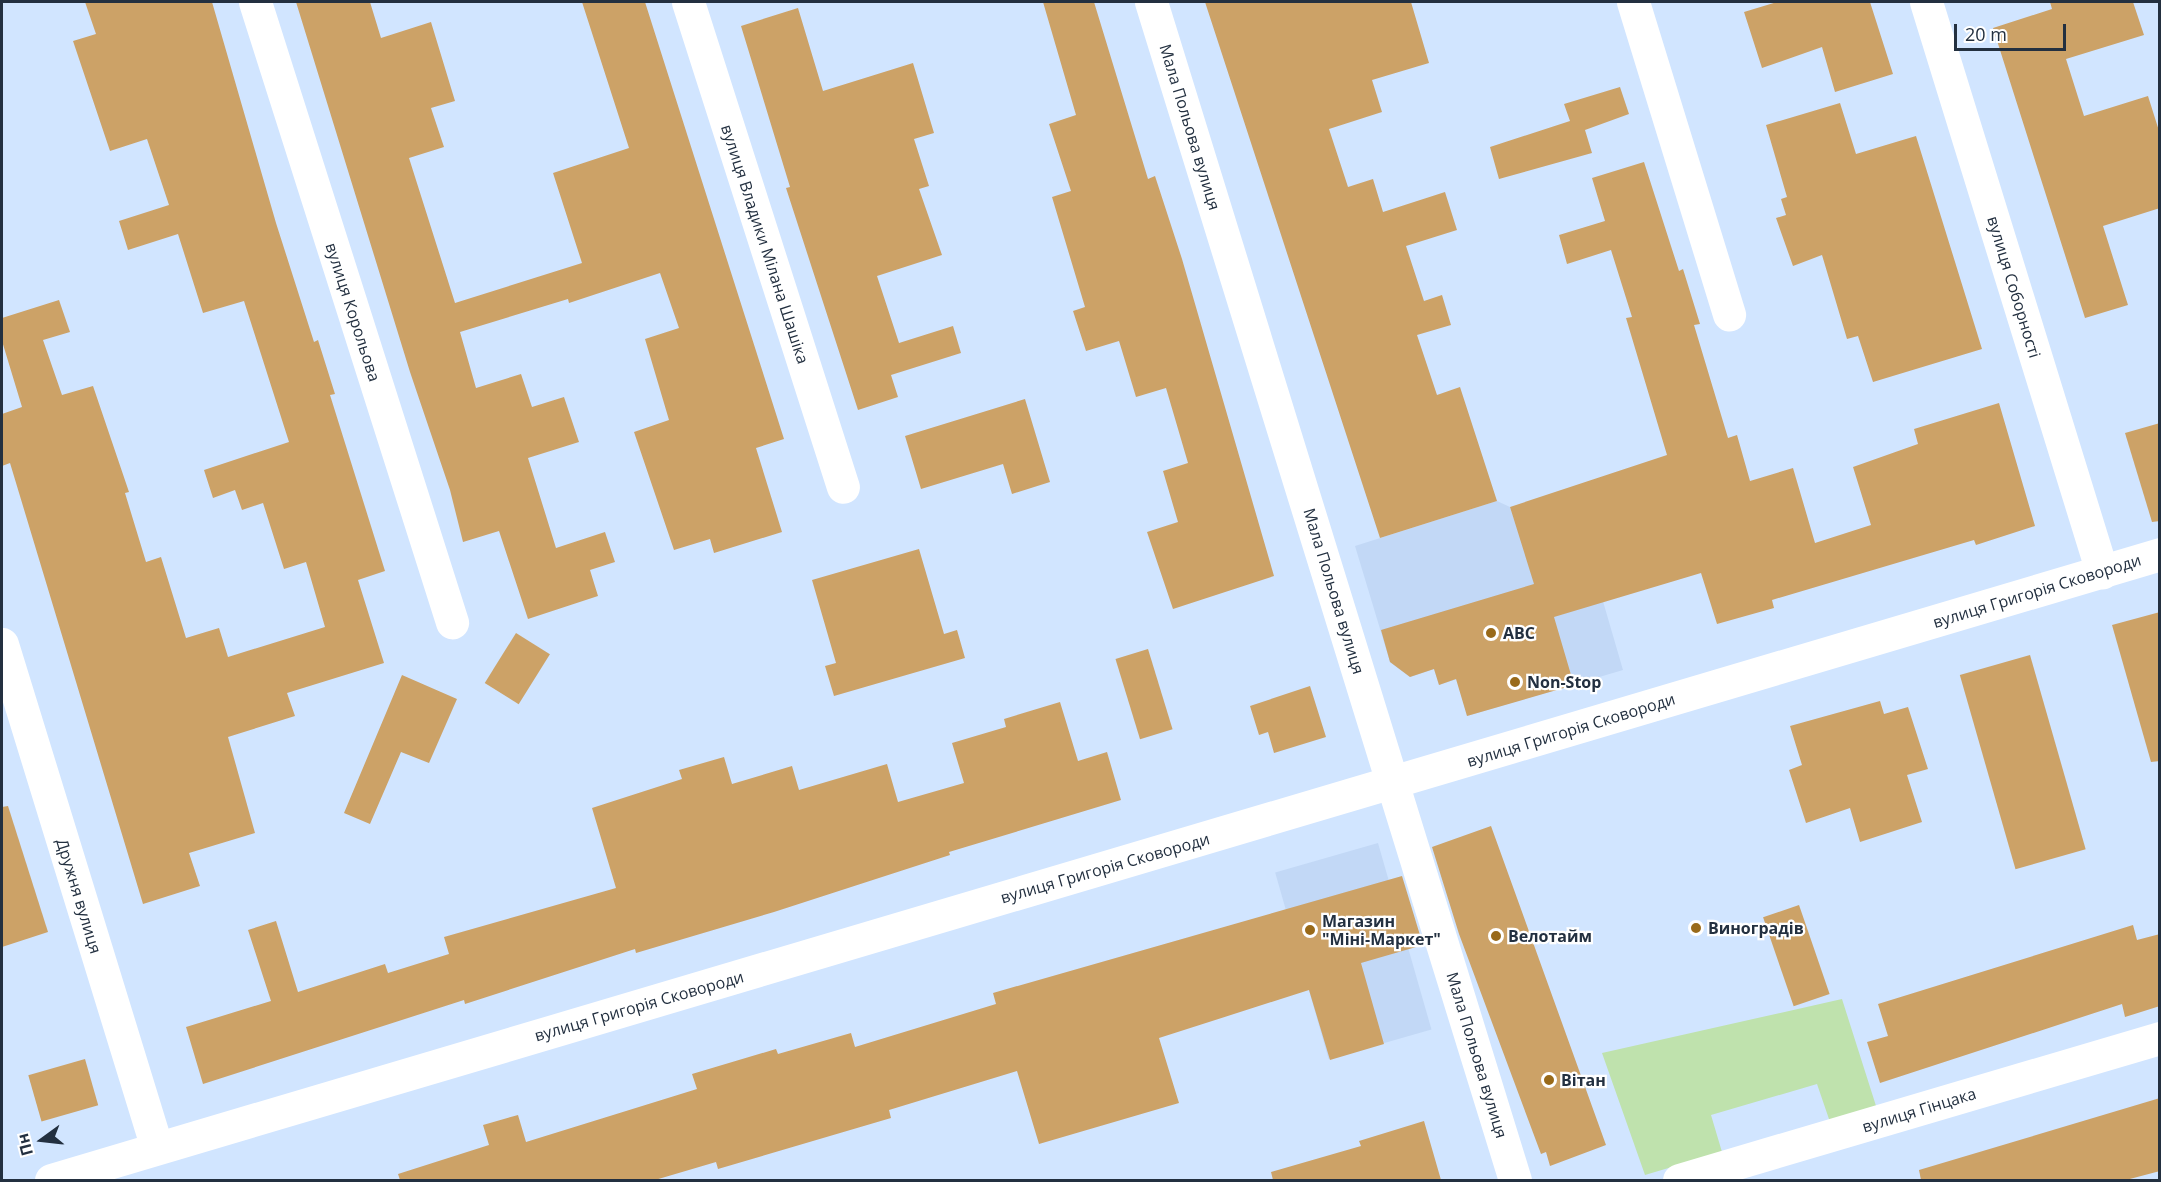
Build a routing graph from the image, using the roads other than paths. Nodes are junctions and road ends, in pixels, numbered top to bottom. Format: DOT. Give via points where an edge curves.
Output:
graph roads {
  1 [pos="255,2"];
  2 [pos="688,2"];
  3 [pos="1151,2"];
  4 [pos="1633,2"];
  5 [pos="1926,2"];
  6 [pos="1729,315"];
  7 [pos="843,487"];
  8 [pos="2160,554"];
  9 [pos="2102,572"];
  10 [pos="452,622"];
  11 [pos="2,644"];
  12 [pos="1393,783"];
  13 [pos="2160,1038"];
  14 [pos="157,1148"];
  15 [pos="51,1180"];
  16 [pos="1515,1180"];
  17 [pos="1679,1180"];
  1 -- 10 [label="street, вулиця Корольова"];
  2 -- 7 [label="street, вулиця Владики Мілана Шашіка"];
  3 -- 12 [label="street, Мала Польова вулиця"];
  4 -- 6 [label="street"];
  5 -- 9 [label="street, вулиця Соборності"];
  8 -- 9 [label="street, вулиця Григорія Сковороди"];
  9 -- 12 [label="street, вулиця Григорія Сковороди"];
  11 -- 14 [label="street, Дружня вулиця"];
  12 -- 14 [label="street, вулиця Григорія Сковороди"];
  12 -- 16 [label="street, Мала Польова вулиця"];
  13 -- 17 [label="street, вулиця Гінцака"];
  14 -- 15 [label="street, вулиця Григорія Сковороди"];
}
